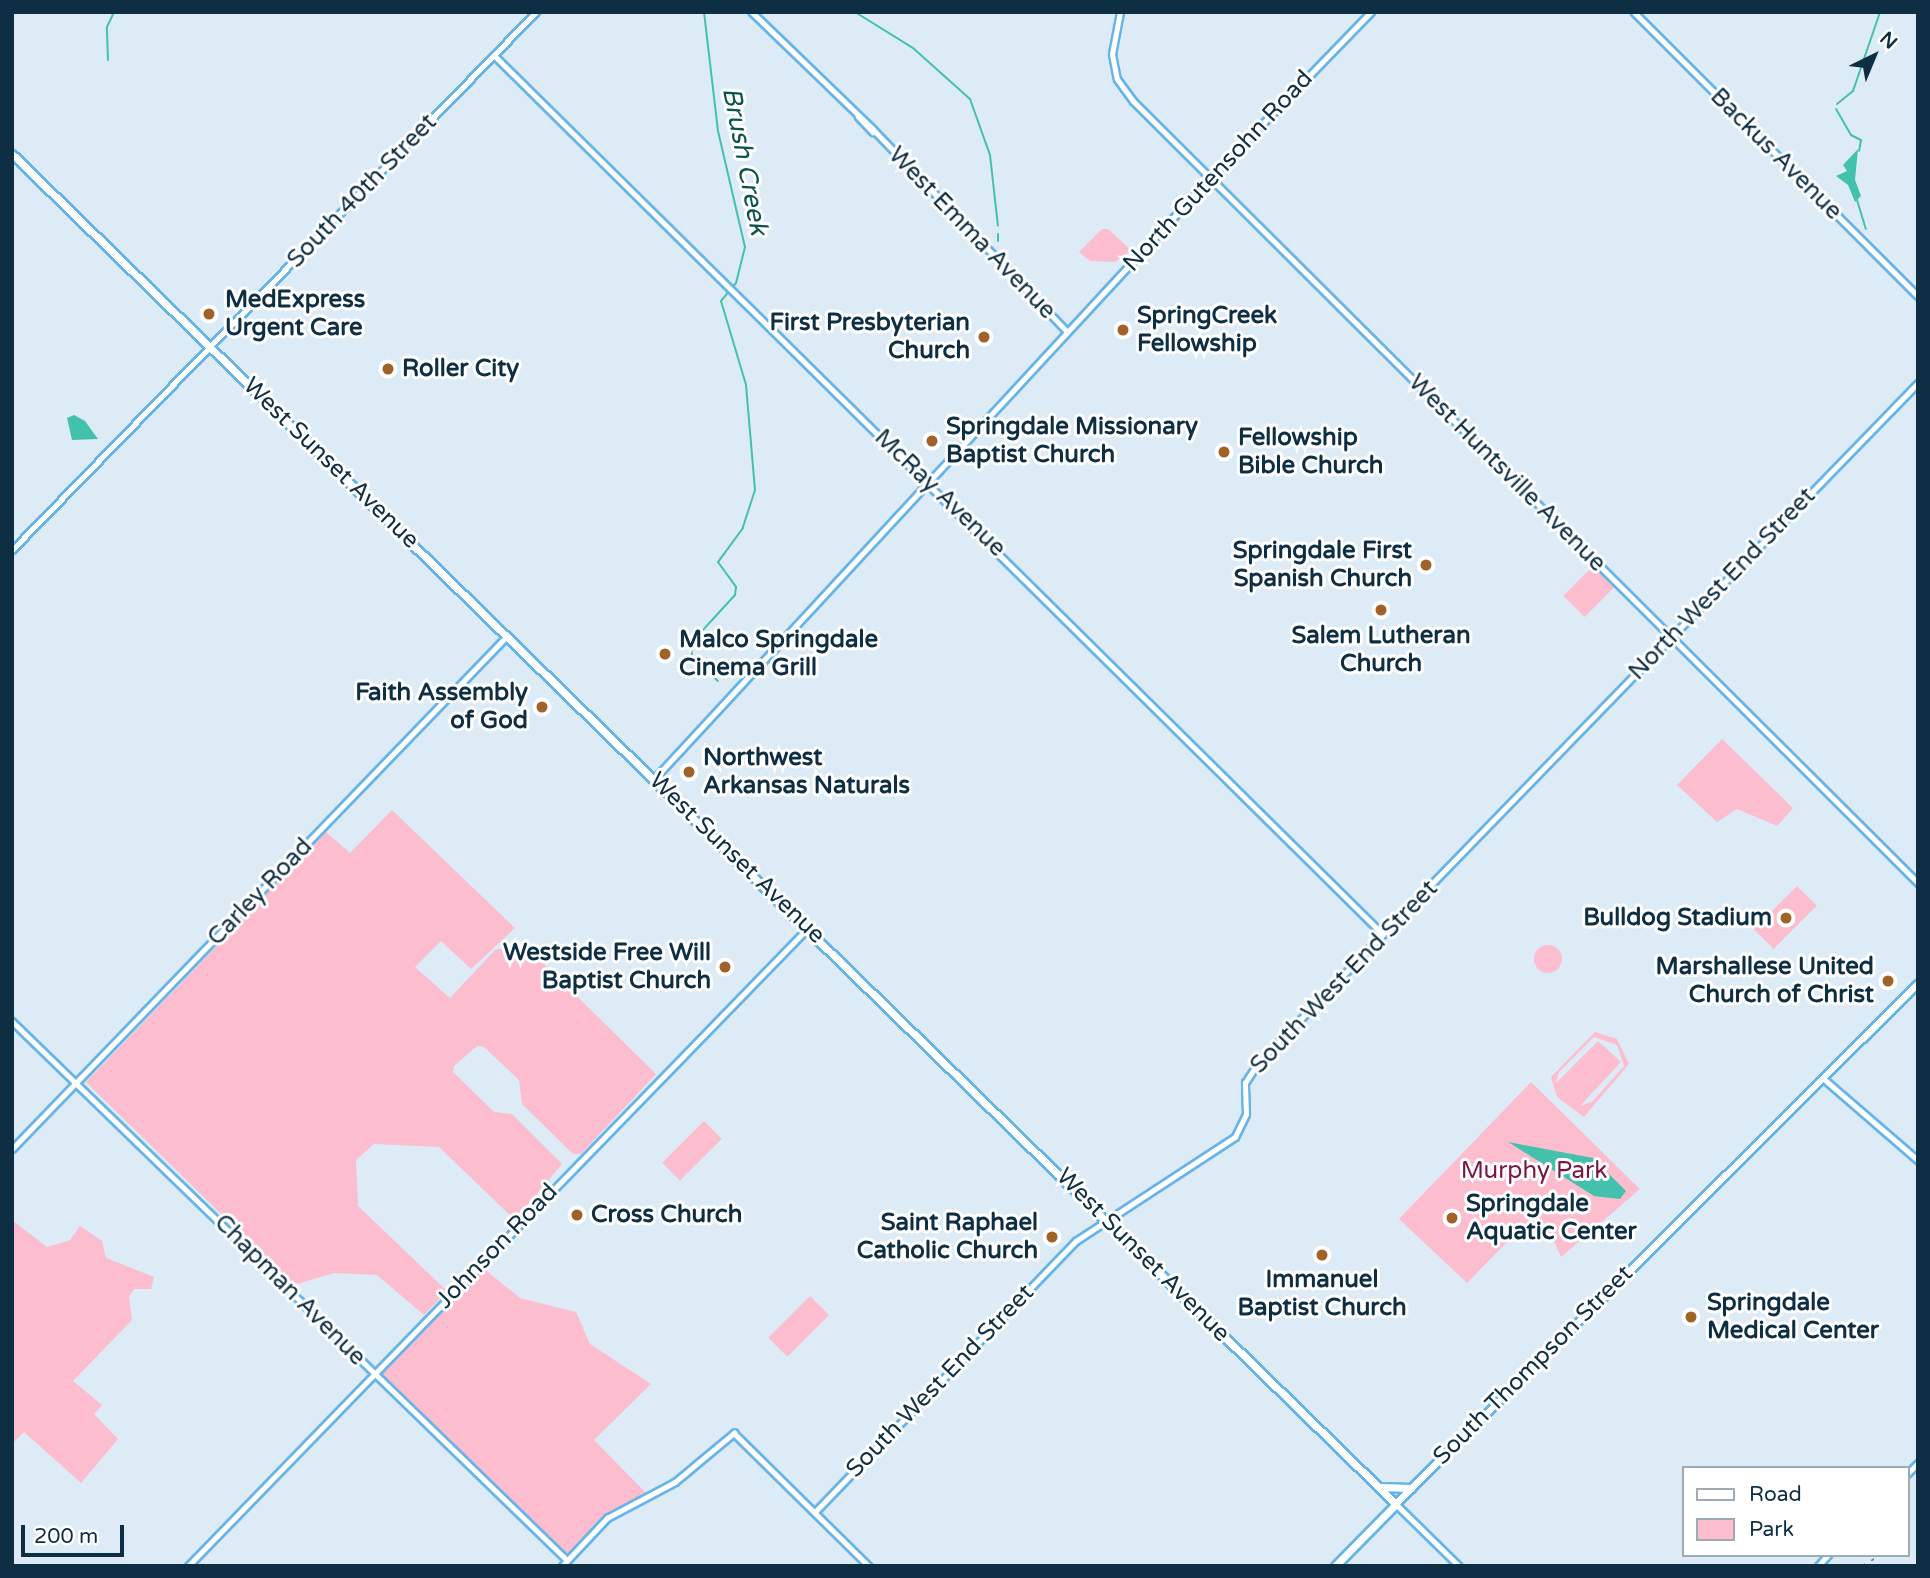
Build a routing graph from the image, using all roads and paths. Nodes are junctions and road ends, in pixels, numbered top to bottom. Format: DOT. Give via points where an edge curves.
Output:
graph roads {
  1 [pos="536,12"];
  2 [pos="752,12"];
  3 [pos="1120,12"];
  4 [pos="1371,12"];
  5 [pos="1633,12"];
  6 [pos="494,55"];
  7 [pos="12,154"];
  8 [pos="1210,178"];
  9 [pos="1918,296"];
  10 [pos="1067,331"];
  11 [pos="211,347"];
  12 [pos="1918,383"];
  13 [pos="927,481"];
  14 [pos="12,550"];
  15 [pos="508,635"];
  16 [pos="1672,637"];
  17 [pos="655,778"];
  18 [pos="1527,785"];
  19 [pos="1918,883"];
  20 [pos="808,928"];
  21 [pos="1384,934"];
  22 [pos="1918,984"];
  23 [pos="12,1021"];
  24 [pos="1824,1079"];
  25 [pos="77,1083"];
  26 [pos="12,1149"];
  27 [pos="1918,1160"];
  28 [pos="1106,1219"];
  29 [pos="373,1374"];
  30 [pos="1377,1486"];
  31 [pos="1411,1488"];
  32 [pos="1396,1504"];
  33 [pos="815,1512"];
  34 [pos="566,1560"];
  35 [pos="188,1566"];
  36 [pos="562,1566"];
  37 [pos="869,1566"];
  38 [pos="1335,1566"];
  39 [pos="1459,1566"];
  1 -- 6 [label="street, South 40th Street"];
  2 -- 10 [label="street, West Emma Avenue"];
  3 -- 8 [label="main road, West Huntsville Avenue" via="1112,54 1124,91"];
  4 -- 8 [label="street, North Gutensohn Road"];
  5 -- 9 [label="street, Backus Avenue"];
  6 -- 11 [label="street, South 40th Street"];
  6 -- 13 [label="street, McRay Avenue"];
  7 -- 11 [label="highway, West Sunset Avenue"];
  8 -- 10 [label="street, North Gutensohn Road"];
  8 -- 16 [label="main road, West Huntsville Avenue"];
  10 -- 13 [label="street, North Gutensohn Road"];
  11 -- 14 [label="street, South 40th Street"];
  11 -- 15 [label="highway, West Sunset Avenue"];
  12 -- 16 [label="street, North West End Street"];
  13 -- 17 [label="street, North Gutensohn Road"];
  13 -- 21 [label="street, McRay Avenue"];
  15 -- 17 [label="highway, West Sunset Avenue"];
  15 -- 25 [label="street, Carley Road"];
  16 -- 18 [label="street, North West End Street"];
  16 -- 19 [label="main road, West Huntsville Avenue"];
  17 -- 20 [label="highway, West Sunset Avenue"];
  18 -- 21 [label="street, South West End Street"];
  20 -- 28 [label="highway, West Sunset Avenue"];
  20 -- 29 [label="street, Johnson Road"];
  21 -- 28 [label="street, South West End Street" via="1250,1073 1244,1120 1235,1137"];
  22 -- 24 [label="main road, South Thompson Street"];
  23 -- 25 [label="street, Chapman Avenue"];
  24 -- 27 [label="street"];
  24 -- 31 [label="main road, South Thompson Street"];
  25 -- 26 [label="street, Carley Road"];
  25 -- 29 [label="street, Chapman Avenue"];
  28 -- 30 [label="highway, West Sunset Avenue"];
  28 -- 33 [label="street, South West End Street" via="1074,1243"];
  29 -- 34 [label="street, Chapman Avenue"];
  29 -- 35 [label="street, Johnson Road"];
  30 -- 31 [label="highway"];
  30 -- 32 [label="highway, West Sunset Avenue"];
  31 -- 32 [label="main road, South Thompson Street"];
  32 -- 38 [label="highway, South Thompson Street"];
  32 -- 39 [label="street, West Sunset Avenue"];
  33 -- 34 [label="street" via="734,1433 675,1482 616,1510"];
  33 -- 37 [label="street"];
  34 -- 36 [label="street"];
}
